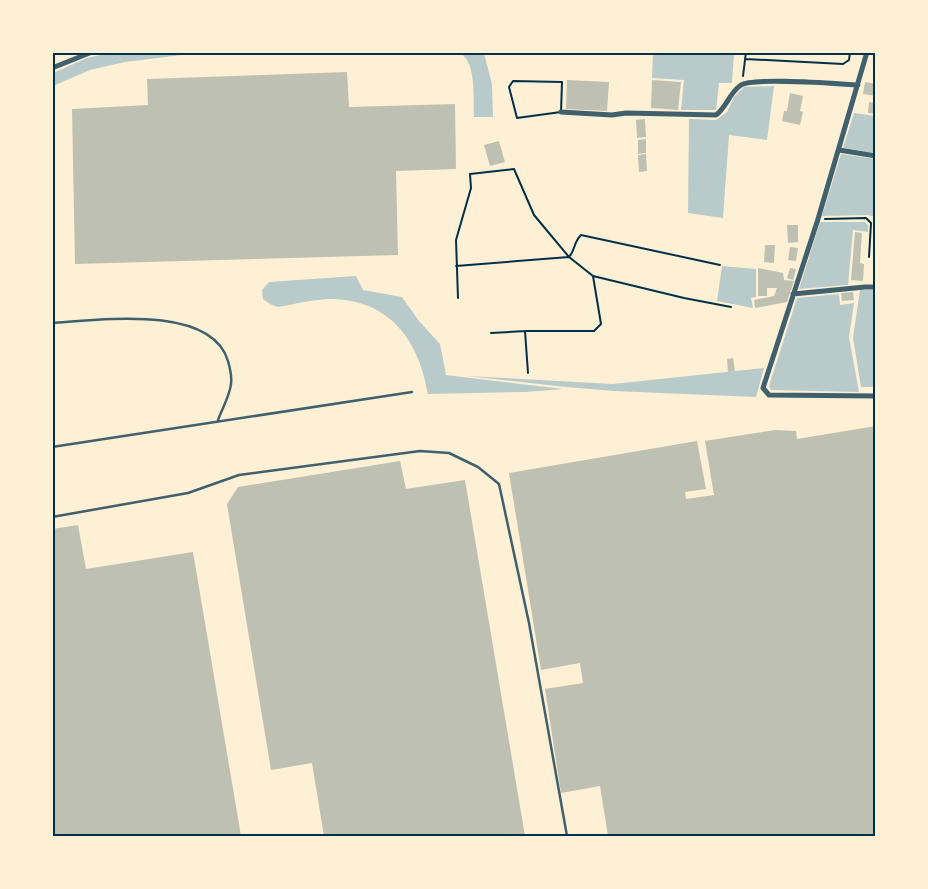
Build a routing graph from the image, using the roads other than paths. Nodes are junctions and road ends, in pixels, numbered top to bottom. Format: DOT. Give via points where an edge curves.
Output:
graph roads {
  1 [pos="92,52"];
  2 [pos="867,52"];
  3 [pos="52,68"];
  4 [pos="858,85"];
  5 [pos="561,112"];
  6 [pos="839,150"];
  7 [pos="876,156"];
  8 [pos="876,287"];
  9 [pos="794,294"];
  10 [pos="52,323"];
  11 [pos="412,392"];
  12 [pos="876,396"];
  13 [pos="218,420"];
  14 [pos="52,447"];
  15 [pos="52,517"];
  16 [pos="566,836"];
  1 -- 3 [label="street"];
  2 -- 4 [label="street"];
  4 -- 5 [label="street" via="773,81 742,84 716,115"];
  4 -- 6 [label="street"];
  6 -- 7 [label="street"];
  6 -- 9 [label="street"];
  8 -- 9 [label="street"];
  9 -- 12 [label="street" via="763,388 769,395"];
  10 -- 13 [label="lane" via="125,319 161,321 192,327 207,334 220,344 230,368 231,384"];
  11 -- 13 [label="lane"];
  13 -- 14 [label="lane"];
  15 -- 16 [label="lane" via="188,493 239,475 420,451 449,453 478,466 499,484 529,623"];
}
